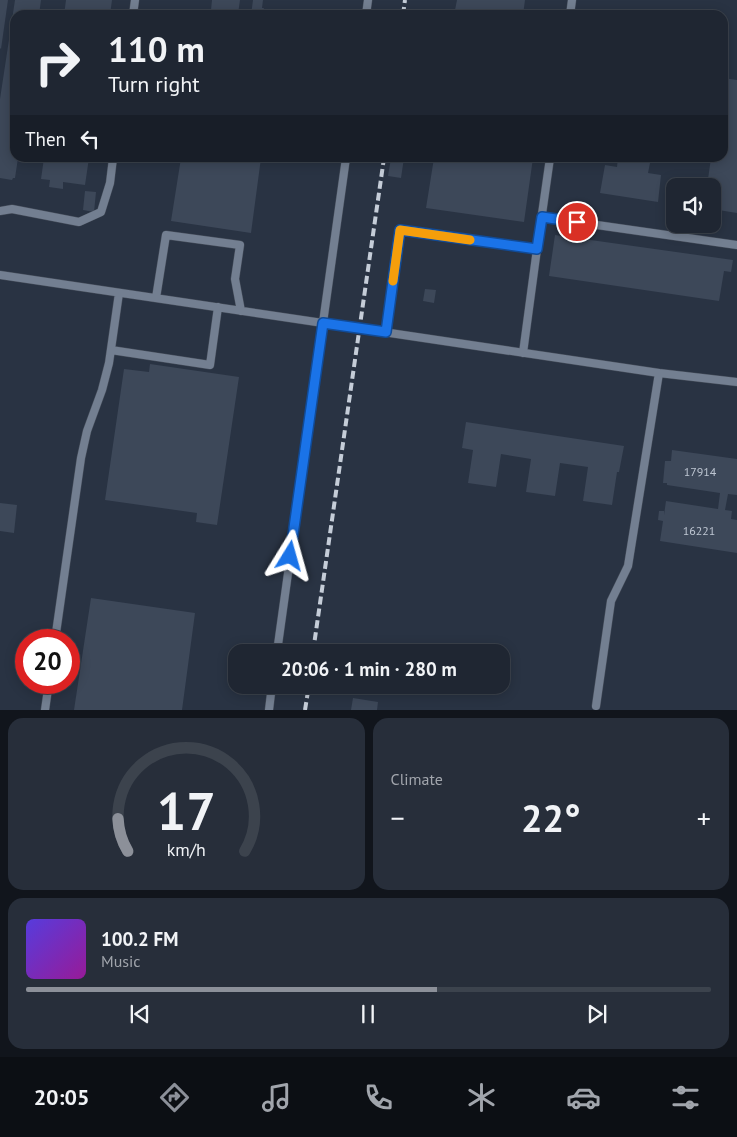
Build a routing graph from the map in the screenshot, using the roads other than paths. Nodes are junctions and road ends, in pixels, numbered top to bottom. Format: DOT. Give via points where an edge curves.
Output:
graph roads {
  1 [pos="113,162"];
  2 [pos="345,162"];
  3 [pos="549,162"];
  4 [pos="0,211"];
  5 [pos="542,217"];
  6 [pos="737,245"];
  7 [pos="537,249"];
  8 [pos="0,275"];
  9 [pos="119,292"];
  10 [pos="156,298"];
  11 [pos="218,307"];
  12 [pos="241,311"];
  13 [pos="323,323"];
  14 [pos="386,332"];
  15 [pos="111,350"];
  16 [pos="523,353"];
  17 [pos="659,373"];
  18 [pos="737,382"];
  19 [pos="57,629"];
  20 [pos="278,644"];
  21 [pos="47,694"];
  22 [pos="271,694"];
  23 [pos="596,706"];
  24 [pos="45,710"];
  25 [pos="269,710"];
  1 -- 4 [label="lane" via="101,212 79,222 12,210"];
  2 -- 13 [label="lane"];
  3 -- 5 [label="lane"];
  5 -- 6 [label="lane"];
  5 -- 7 [label="lane"];
  7 -- 14 [label="lane" via="400,230"];
  7 -- 16 [label="lane"];
  8 -- 9 [label="lane"];
  9 -- 10 [label="lane"];
  9 -- 15 [label="lane"];
  10 -- 11 [label="lane"];
  10 -- 12 [label="lane" via="166,235 240,245 235,279"];
  11 -- 12 [label="lane"];
  11 -- 15 [label="lane" via="210,365"];
  12 -- 13 [label="lane"];
  13 -- 14 [label="lane"];
  13 -- 20 [label="lane"];
  14 -- 16 [label="lane"];
  15 -- 19 [label="lane" via="81,458"];
  16 -- 17 [label="lane"];
  17 -- 18 [label="lane"];
  17 -- 23 [label="lane" via="628,566 611,601"];
  21 -- 24 [label="lane"];
  22 -- 25 [label="lane"];
}
